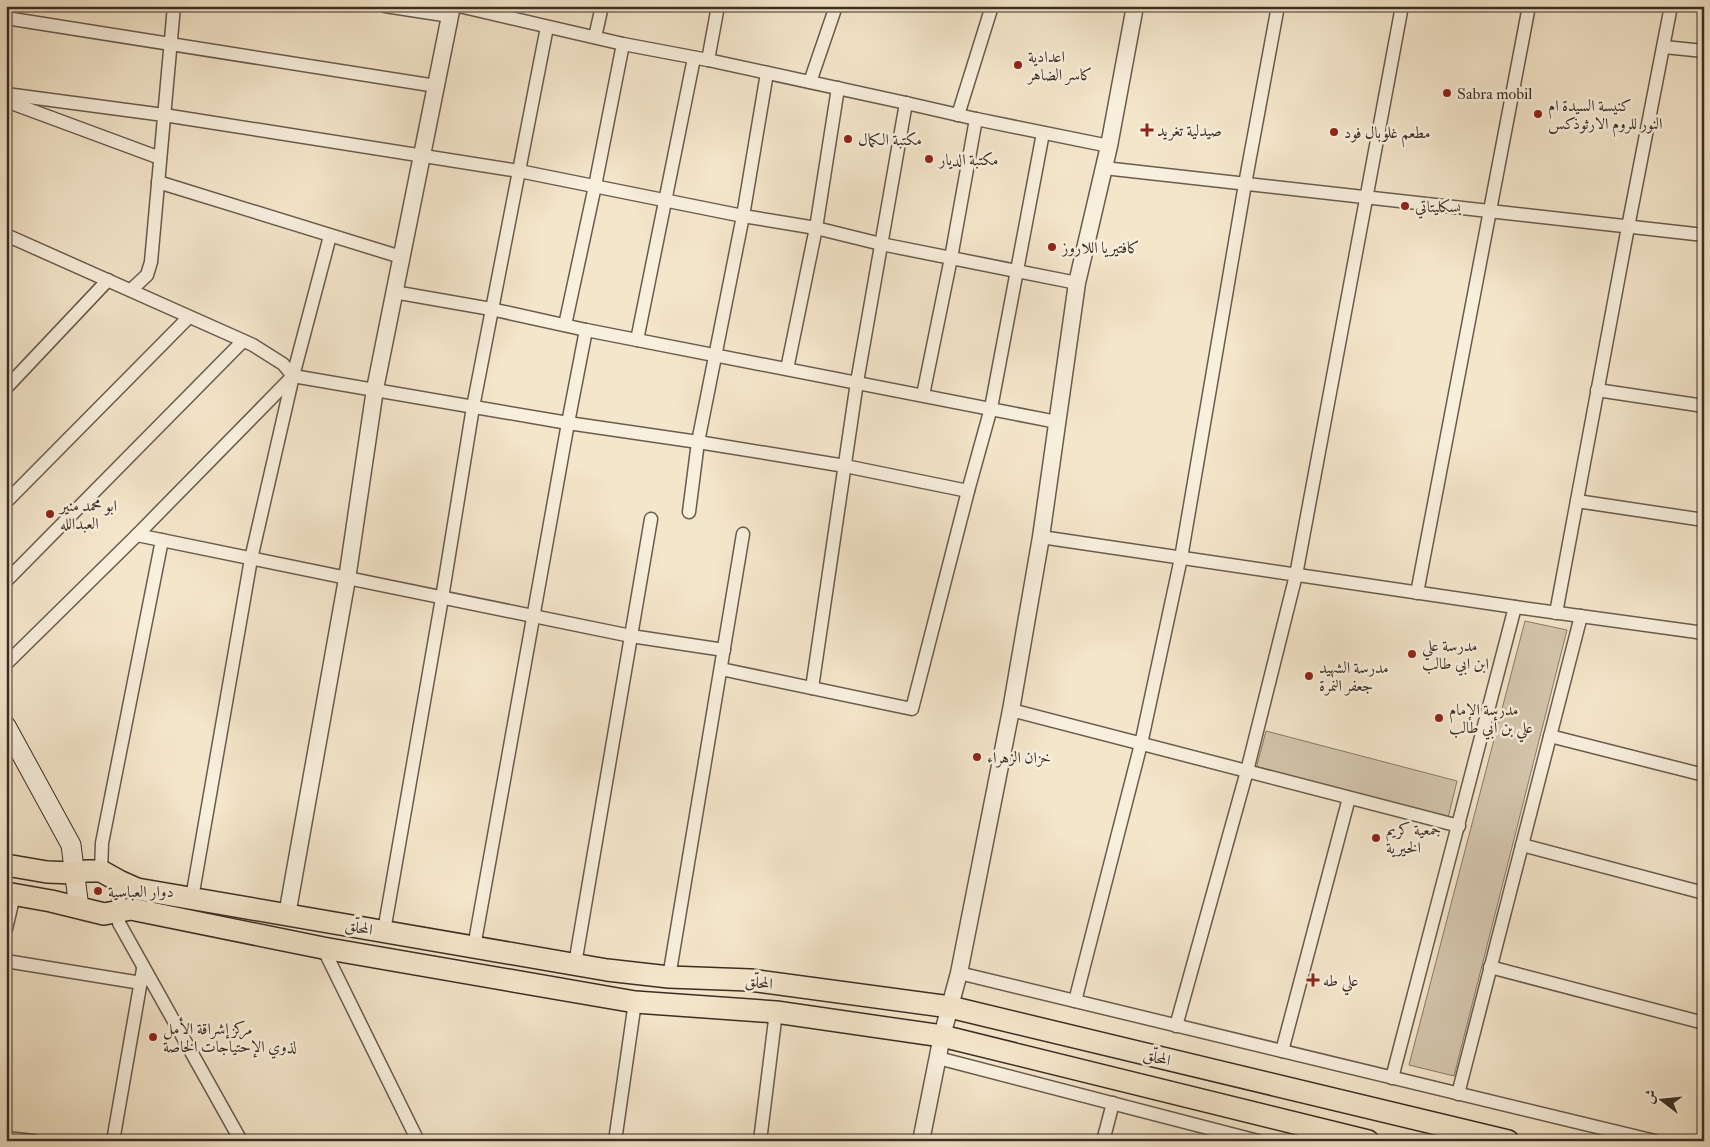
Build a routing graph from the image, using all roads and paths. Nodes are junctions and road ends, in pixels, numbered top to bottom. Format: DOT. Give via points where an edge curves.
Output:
graph roads {
  1 [pos="174,6"];
  2 [pos="385,6"];
  3 [pos="602,6"];
  4 [pos="718,6"];
  5 [pos="836,6"];
  6 [pos="992,6"];
  7 [pos="1135,6"];
  8 [pos="1278,6"];
  9 [pos="1402,6"];
  10 [pos="1529,6"];
  11 [pos="1672,6"];
  12 [pos="454,10"];
  13 [pos="507,12"];
  14 [pos="6,18"];
  15 [pos="547,27"];
  16 [pos="595,37"];
  17 [pos="171,44"];
  18 [pos="622,44"];
  19 [pos="1664,47"];
  20 [pos="1704,51"];
  21 [pos="694,58"];
  22 [pos="708,60"];
  23 [pos="767,73"];
  24 [pos="810,82"];
  25 [pos="436,86"];
  26 [pos="838,88"];
  27 [pos="6,94"];
  28 [pos="6,101"];
  29 [pos="906,102"];
  30 [pos="164,115"];
  31 [pos="958,115"];
  32 [pos="976,119"];
  33 [pos="1044,133"];
  34 [pos="1109,146"];
  35 [pos="422,155"];
  36 [pos="160,158"];
  37 [pos="1104,168"];
  38 [pos="519,171"];
  39 [pos="158,182"];
  40 [pos="1245,184"];
  41 [pos="595,186"];
  42 [pos="1368,197"];
  43 [pos="666,200"];
  44 [pos="1489,211"];
  45 [pos="743,216"];
  46 [pos="1628,227"];
  47 [pos="816,228"];
  48 [pos="6,235"];
  49 [pos="1704,235"];
  50 [pos="330,236"];
  51 [pos="881,244"];
  52 [pos="401,257"];
  53 [pos="951,258"];
  54 [pos="1018,272"];
  55 [pos="108,280"];
  56 [pos="1077,283"];
  57 [pos="131,290"];
  58 [pos="394,292"];
  59 [pos="491,309"];
  60 [pos="189,317"];
  61 [pos="564,325"];
  62 [pos="586,330"];
  63 [pos="637,340"];
  64 [pos="243,341"];
  65 [pos="714,355"];
  66 [pos="787,369"];
  67 [pos="293,376"];
  68 [pos="857,382"];
  69 [pos="6,388"];
  70 [pos="375,389"];
  71 [pos="1598,390"];
  72 [pos="922,395"];
  73 [pos="1704,406"];
  74 [pos="473,407"];
  75 [pos="991,408"];
  76 [pos="1057,422"];
  77 [pos="568,423"];
  78 [pos="698,442"];
  79 [pos="846,466"];
  80 [pos="968,491"];
  81 [pos="1577,500"];
  82 [pos="6,502"];
  83 [pos="689,512"];
  84 [pos="651,519"];
  85 [pos="1704,520"];
  86 [pos="743,534"];
  87 [pos="137,535"];
  88 [pos="1041,538"];
  89 [pos="162,540"];
  90 [pos="1182,558"];
  91 [pos="251,559"];
  92 [pos="1296,575"];
  93 [pos="347,579"];
  94 [pos="6,581"];
  95 [pos="1416,593"];
  96 [pos="442,598"];
  97 [pos="1515,608"];
  98 [pos="1556,613"];
  99 [pos="533,615"];
  100 [pos="1581,616"];
  101 [pos="1704,634"];
  102 [pos="631,636"];
  103 [pos="724,650"];
  104 [pos="6,664"];
  105 [pos="721,669"];
  106 [pos="812,688"];
  107 [pos="1011,710"];
  108 [pos="6,726"];
  109 [pos="1550,736"];
  110 [pos="1141,744"];
  111 [pos="1247,771"];
  112 [pos="1704,775"];
  113 [pos="1349,798"];
  114 [pos="1459,826"];
  115 [pos="1522,845"];
  116 [pos="6,865"];
  117 [pos="75,873"];
  118 [pos="110,876"];
  119 [pos="1704,893"];
  120 [pos="10,894"];
  121 [pos="192,898"];
  122 [pos="79,908"];
  123 [pos="119,911"];
  124 [pos="287,915"];
  125 [pos="6,929"];
  126 [pos="384,931"];
  127 [pos="474,947"];
  128 [pos="323,948"];
  129 [pos="6,961"];
  130 [pos="575,964"];
  131 [pos="1490,967"];
  132 [pos="143,969"];
  133 [pos="959,973"];
  134 [pos="669,977"];
  135 [pos="140,983"];
  136 [pos="1075,1001"];
  137 [pos="635,1002"];
  138 [pos="950,1008"];
  139 [pos="776,1012"];
  140 [pos="1704,1023"];
  141 [pos="1176,1026"];
  142 [pos="942,1036"];
  143 [pos="1282,1051"];
  144 [pos="938,1058"];
  145 [pos="1392,1078"];
  146 [pos="1458,1094"];
  147 [pos="1113,1103"];
  148 [pos="6,1138"];
  149 [pos="1243,1139"];
  150 [pos="34,1141"];
  151 [pos="113,1141"];
  152 [pos="241,1141"];
  153 [pos="418,1141"];
  154 [pos="615,1141"];
  155 [pos="760,1141"];
  156 [pos="921,1141"];
  157 [pos="1103,1141"];
  158 [pos="1258,1141"];
  159 [pos="1368,1141"];
  160 [pos="1508,1141"];
  161 [pos="1655,1141"];
  1 -- 17 [label="street"];
  2 -- 12 [label="street"];
  3 -- 16 [label="street"];
  4 -- 22 [label="street"];
  5 -- 24 [label="street"];
  6 -- 31 [label="street"];
  7 -- 34 [label="street"];
  8 -- 40 [label="street"];
  9 -- 42 [label="street"];
  10 -- 44 [label="street"];
  11 -- 19 [label="street"];
  12 -- 13 [label="street"];
  12 -- 25 [label="street"];
  13 -- 15 [label="street"];
  14 -- 17 [label="street"];
  15 -- 16 [label="street"];
  15 -- 38 [label="street"];
  16 -- 18 [label="street"];
  17 -- 25 [label="street"];
  17 -- 30 [label="street"];
  18 -- 21 [label="street"];
  18 -- 41 [label="street"];
  19 -- 20 [label="street"];
  19 -- 46 [label="street"];
  21 -- 22 [label="street"];
  21 -- 43 [label="street"];
  22 -- 23 [label="street"];
  23 -- 24 [label="street"];
  23 -- 45 [label="street"];
  24 -- 26 [label="street"];
  25 -- 35 [label="street"];
  26 -- 29 [label="street"];
  26 -- 47 [label="street"];
  27 -- 30 [label="street"];
  28 -- 36 [label="street"];
  29 -- 31 [label="street"];
  29 -- 51 [label="street"];
  30 -- 35 [label="street"];
  30 -- 36 [label="street"];
  31 -- 32 [label="street"];
  32 -- 33 [label="street"];
  32 -- 53 [label="street"];
  33 -- 34 [label="street"];
  33 -- 54 [label="street"];
  34 -- 37 [label="street"];
  35 -- 38 [label="street"];
  35 -- 52 [label="street"];
  36 -- 39 [label="street"];
  37 -- 40 [label="street"];
  37 -- 56 [label="street"];
  38 -- 41 [label="street"];
  38 -- 59 [label="street"];
  39 -- 50 [label="street"];
  39 -- 57 [label="street" via="151,262 147,276"];
  40 -- 42 [label="street"];
  40 -- 90 [label="street"];
  41 -- 43 [label="street"];
  41 -- 61 [label="street"];
  42 -- 44 [label="street"];
  42 -- 92 [label="street"];
  43 -- 45 [label="street"];
  43 -- 63 [label="street"];
  44 -- 46 [label="street"];
  44 -- 95 [label="street"];
  45 -- 47 [label="street"];
  45 -- 65 [label="street"];
  46 -- 49 [label="street"];
  46 -- 71 [label="street"];
  47 -- 51 [label="street"];
  47 -- 66 [label="street"];
  48 -- 55 [label="street"];
  50 -- 52 [label="street"];
  50 -- 67 [label="street"];
  51 -- 53 [label="street"];
  51 -- 68 [label="street"];
  52 -- 58 [label="street"];
  53 -- 54 [label="street"];
  53 -- 72 [label="street"];
  54 -- 56 [label="street"];
  54 -- 75 [label="street"];
  55 -- 57 [label="street"];
  55 -- 69 [label="street"];
  56 -- 76 [label="street"];
  57 -- 60 [label="street"];
  58 -- 59 [label="street"];
  58 -- 70 [label="street"];
  59 -- 61 [label="street"];
  59 -- 74 [label="street"];
  60 -- 64 [label="street"];
  60 -- 82 [label="street"];
  61 -- 62 [label="street"];
  62 -- 63 [label="street"];
  62 -- 77 [label="street"];
  63 -- 65 [label="street"];
  64 -- 67 [label="street" via="283,364"];
  64 -- 94 [label="street"];
  65 -- 66 [label="street"];
  65 -- 78 [label="street"];
  66 -- 68 [label="street"];
  67 -- 70 [label="street"];
  67 -- 87 [label="street"];
  67 -- 91 [label="street"];
  68 -- 72 [label="street"];
  68 -- 79 [label="street"];
  70 -- 74 [label="street"];
  70 -- 93 [label="street"];
  71 -- 73 [label="street"];
  71 -- 81 [label="street"];
  72 -- 75 [label="street"];
  74 -- 77 [label="street"];
  74 -- 96 [label="street"];
  75 -- 76 [label="street"];
  75 -- 80 [label="street"];
  76 -- 88 [label="street"];
  77 -- 78 [label="street"];
  77 -- 99 [label="street"];
  78 -- 79 [label="street"];
  78 -- 83 [label="street"];
  79 -- 80 [label="street"];
  79 -- 106 [label="street"];
  80 -- 106 [label="street" via="912,709"];
  81 -- 85 [label="street"];
  81 -- 98 [label="street"];
  84 -- 102 [label="street"];
  86 -- 103 [label="street"];
  87 -- 89 [label="street"];
  87 -- 104 [label="street"];
  88 -- 90 [label="street"];
  88 -- 107 [label="street"];
  89 -- 91 [label="street"];
  89 -- 118 [label="street" via="102,843"];
  90 -- 92 [label="street"];
  90 -- 110 [label="street"];
  91 -- 93 [label="street"];
  91 -- 121 [label="street"];
  92 -- 95 [label="street"];
  92 -- 111 [label="street"];
  93 -- 96 [label="street"];
  93 -- 124 [label="street"];
  95 -- 97 [label="street"];
  96 -- 99 [label="street"];
  96 -- 126 [label="street"];
  97 -- 98 [label="street"];
  97 -- 114 [label="street"];
  98 -- 100 [label="street"];
  99 -- 102 [label="street"];
  99 -- 127 [label="street"];
  100 -- 101 [label="street"];
  100 -- 109 [label="street"];
  102 -- 103 [label="street"];
  102 -- 130 [label="street"];
  103 -- 105 [label="street"];
  105 -- 106 [label="street"];
  105 -- 134 [label="street"];
  107 -- 110 [label="street"];
  107 -- 133 [label="street"];
  108 -- 117 [label="main road" via="71,845"];
  109 -- 112 [label="street"];
  109 -- 115 [label="street"];
  110 -- 111 [label="street"];
  110 -- 136 [label="street"];
  111 -- 113 [label="street"];
  111 -- 141 [label="street"];
  113 -- 114 [label="street"];
  113 -- 143 [label="street"];
  114 -- 145 [label="street"];
  115 -- 119 [label="street"];
  115 -- 131 [label="street"];
  116 -- 117 [label="highway, المحلّق"];
  117 -- 118 [label="highway, المحلّق" via="86,870"];
  117 -- 122 [label="main road"];
  118 -- 121 [label="highway, المحلّق" via="137,889"];
  118 -- 123 [label="street"];
  120 -- 122 [label="highway, المحلّق"];
  120 -- 125 [label="street"];
  121 -- 124 [label="highway, المحلّق"];
  122 -- 123 [label="highway, المحلّق" via="104,914"];
  123 -- 128 [label="highway, المحلّق" via="131,909"];
  123 -- 132 [label="street" via="119,924"];
  124 -- 126 [label="highway, المحلّق"];
  126 -- 127 [label="highway, المحلّق"];
  127 -- 130 [label="highway, المحلّق"];
  128 -- 137 [label="highway, المحلّق"];
  128 -- 153 [label="street"];
  129 -- 135 [label="street"];
  130 -- 134 [label="highway, المحلّق"];
  131 -- 140 [label="street"];
  131 -- 146 [label="street"];
  132 -- 135 [label="street"];
  132 -- 152 [label="street"];
  133 -- 136 [label="street"];
  133 -- 138 [label="street"];
  134 -- 138 [label="highway, المحلّق" via="750,980"];
  135 -- 151 [label="street"];
  136 -- 141 [label="street"];
  137 -- 139 [label="highway, المحلّق"];
  137 -- 154 [label="street"];
  138 -- 142 [label="street"];
  138 -- 160 [label="highway, المحلّق"];
  139 -- 142 [label="highway, المحلّق"];
  139 -- 155 [label="street"];
  141 -- 143 [label="street"];
  142 -- 144 [label="street"];
  142 -- 159 [label="highway, المحلّق"];
  143 -- 145 [label="street"];
  144 -- 147 [label="street"];
  144 -- 156 [label="street"];
  145 -- 146 [label="street"];
  146 -- 161 [label="street"];
  147 -- 149 [label="street"];
  147 -- 157 [label="street"];
  148 -- 150 [label="street"];
  149 -- 158 [label="street"];
}
